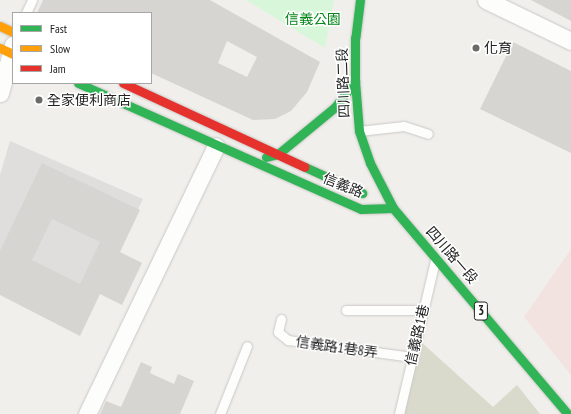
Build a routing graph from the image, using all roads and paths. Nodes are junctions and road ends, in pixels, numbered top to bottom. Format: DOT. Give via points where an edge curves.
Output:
graph roads {
  1 [pos="32,0"];
  2 [pos="360,0"];
  3 [pos="486,0"];
  4 [pos="26,12"];
  5 [pos="0,26"];
  6 [pos="12,32"];
  7 [pos="571,41"];
  8 [pos="9,50"];
  9 [pos="354,81"];
  10 [pos="80,84"];
  11 [pos="125,84"];
  12 [pos="0,93"];
  13 [pos="359,131"];
  14 [pos="428,134"];
  15 [pos="216,146"];
  16 [pos="278,154"];
  17 [pos="241,157"];
  18 [pos="370,163"];
  19 [pos="393,208"];
  20 [pos="436,257"];
  21 [pos="346,310"];
  22 [pos="423,310"];
  23 [pos="281,319"];
  24 [pos="247,346"];
  25 [pos="412,357"];
  26 [pos="87,414"];
  27 [pos="220,414"];
  28 [pos="398,414"];
  29 [pos="568,414"];
  1 -- 4 [label="lane"];
  2 -- 9 [label="street, 四川路二段 / 3" via="355,38"];
  3 -- 7 [label="street"];
  5 -- 6 [label="street"];
  8 -- 12 [label="street"];
  9 -- 13 [label="street, 四川路二段 / 3"];
  9 -- 16 [label="street" via="335,106"];
  10 -- 15 [label="street, 信義路"];
  11 -- 16 [label="street, 信義路"];
  13 -- 14 [label="lane" via="404,126"];
  13 -- 18 [label="street, 四川路二段 / 3"];
  15 -- 17 [label="street, 信義路"];
  15 -- 26 [label="street"];
  16 -- 17 [label="street" via="265,158"];
  16 -- 19 [label="street, 信義路"];
  17 -- 19 [label="street, 信義路" via="361,209"];
  18 -- 19 [label="street, 四川路一段 / 3"];
  19 -- 20 [label="street, 四川路一段 / 3"];
  20 -- 22 [label="lane, 信義路1巷"];
  20 -- 29 [label="street, 四川路一段 / 3"];
  21 -- 22 [label="lane"];
  22 -- 25 [label="lane, 信義路1巷"];
  23 -- 25 [label="lane, 信義路1巷8弄" via="278,332 288,340"];
  24 -- 27 [label="lane"];
  25 -- 28 [label="lane, 信義路1巷"];
}
